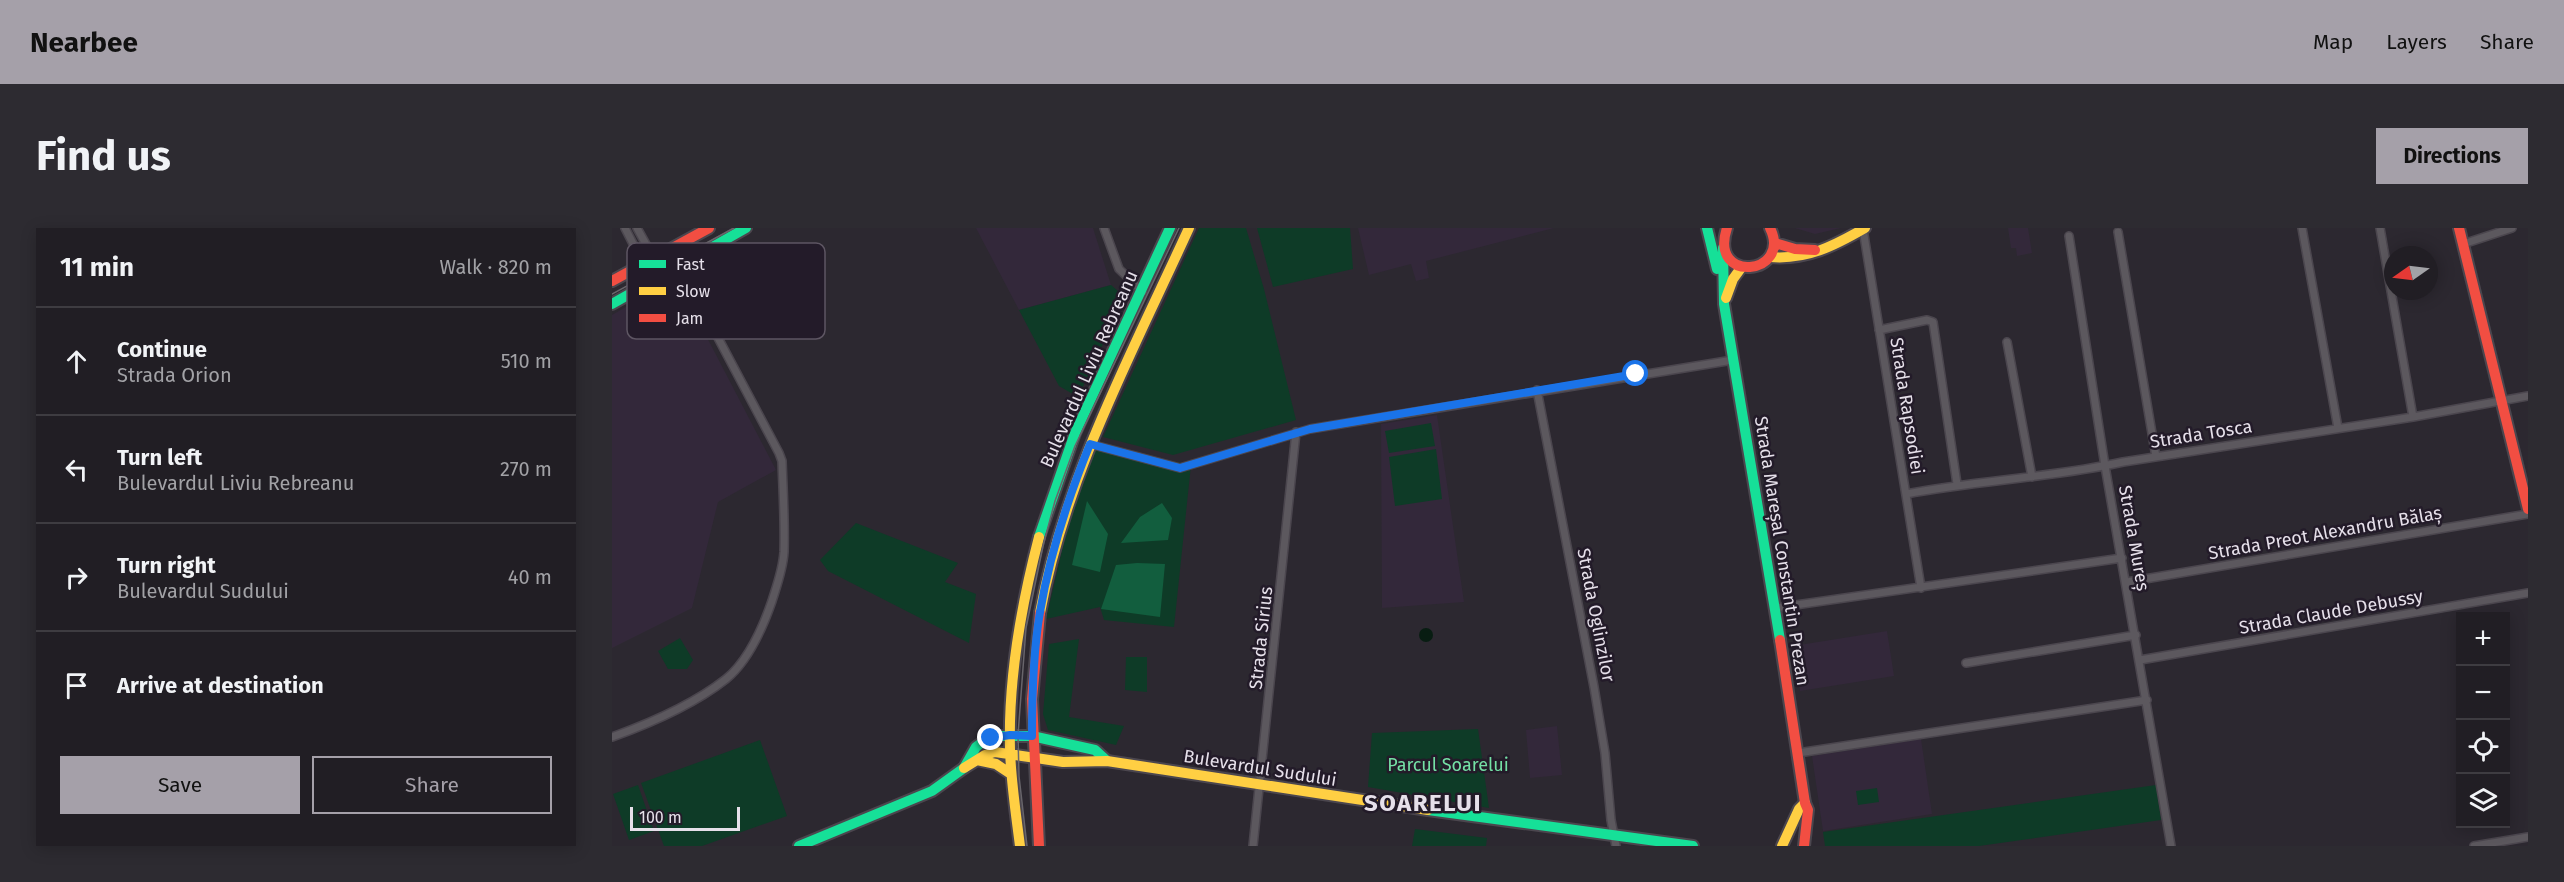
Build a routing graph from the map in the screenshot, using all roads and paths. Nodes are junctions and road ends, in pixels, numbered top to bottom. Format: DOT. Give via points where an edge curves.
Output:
graph roads {
  1 [pos="625,228"];
  2 [pos="637,228"];
  3 [pos="709,228"];
  4 [pos="746,228"];
  5 [pos="1104,228"];
  6 [pos="1170,228"];
  7 [pos="1189,228"];
  8 [pos="1707,228"];
  9 [pos="1727,228"];
  10 [pos="1770,228"];
  11 [pos="2302,228"];
  12 [pos="2380,228"];
  13 [pos="2459,228"];
  14 [pos="2512,228"];
  15 [pos="1864,229"];
  16 [pos="2118,232"];
  17 [pos="2069,236"];
  18 [pos="632,243"];
  19 [pos="645,243"];
  20 [pos="682,243"];
  21 [pos="720,243"];
  22 [pos="1775,243"];
  23 [pos="2463,244"];
  24 [pos="1723,248"];
  25 [pos="1828,249"];
  26 [pos="1770,258"];
  27 [pos="1741,268"];
  28 [pos="627,273"];
  29 [pos="612,281"];
  30 [pos="1143,292"];
  31 [pos="627,295"];
  32 [pos="1724,302"];
  33 [pos="612,304"];
  34 [pos="1879,330"];
  35 [pos="719,339"];
  36 [pos="2007,342"];
  37 [pos="1733,360"];
  38 [pos="1537,390"];
  39 [pos="2528,396"];
  40 [pos="2501,401"];
  41 [pos="2413,417"];
  42 [pos="2338,428"];
  43 [pos="1296,432"];
  44 [pos="1090,444"];
  45 [pos="2156,457"];
  46 [pos="2105,466"];
  47 [pos="2032,477"];
  48 [pos="1957,484"];
  49 [pos="1906,494"];
  50 [pos="2528,509"];
  51 [pos="2528,514"];
  52 [pos="2122,558"];
  53 [pos="2127,582"];
  54 [pos="1921,588"];
  55 [pos="2528,593"];
  56 [pos="1775,608"];
  57 [pos="2136,635"];
  58 [pos="2140,660"];
  59 [pos="1966,663"];
  60 [pos="2146,700"];
  61 [pos="1010,735"];
  62 [pos="1032,736"];
  63 [pos="612,737"];
  64 [pos="1798,753"];
  65 [pos="1010,754"];
  66 [pos="1033,758"];
  67 [pos="977,760"];
  68 [pos="1107,761"];
  69 [pos="964,768"];
  70 [pos="1011,774"];
  71 [pos="1259,784"];
  72 [pos="1804,803"];
  73 [pos="2528,837"];
  74 [pos="1616,841"];
  75 [pos="799,846"];
  76 [pos="1020,846"];
  77 [pos="1039,846"];
  78 [pos="1253,846"];
  79 [pos="1694,846"];
  80 [pos="1783,846"];
  81 [pos="1792,846"];
  82 [pos="1804,846"];
  83 [pos="2171,846"];
  84 [pos="2474,846"];
  1 -- 18 [label="street"];
  2 -- 19 [label="street"];
  3 -- 20 [label="main road"];
  4 -- 21 [label="main road"];
  5 -- 30 [label="street" via="1119,269"];
  6 -- 30 [label="main road, Bulevardul Liviu Rebreanu"];
  7 -- 44 [label="main road, Bulevardul Liviu Rebreanu"];
  8 -- 32 [label="main road"];
  9 -- 24 [label="main road, Strada Mareșal Constantin Prezan"];
  10 -- 22 [label="main road"];
  11 -- 42 [label="street"];
  12 -- 41 [label="street"];
  13 -- 23 [label="main road"];
  14 -- 23 [label="street"];
  15 -- 25 [label="main road"];
  15 -- 34 [label="street, Strada Rapsodiei"];
  16 -- 45 [label="street"];
  17 -- 46 [label="street, Strada Mureș"];
  22 -- 25 [label="main road" via="1795,249"];
  22 -- 26 [label="main road"];
  23 -- 40 [label="main road"];
  24 -- 27 [label="main road" via="1727,257"];
  24 -- 32 [label="main road, Strada Mareșal Constantin Prezan"];
  25 -- 26 [label="main road" via="1794,259"];
  26 -- 27 [label="main road" via="1760,266"];
  27 -- 32 [label="main road"];
  28 -- 29 [label="main road"];
  30 -- 61 [label="main road, Bulevardul Liviu Rebreanu" via="1080,421 1042,525 1017,649"];
  31 -- 33 [label="main road"];
  32 -- 37 [label="main road, Strada Mareșal Constantin Prezan"];
  34 -- 48 [label="street" via="1933,322"];
  34 -- 49 [label="street, Strada Rapsodiei"];
  35 -- 63 [label="street" via="782,461 784,554 779,580 764,622 726,679 654,721"];
  36 -- 47 [label="street"];
  37 -- 38 [label="street"];
  37 -- 56 [label="main road, Strada Mareșal Constantin Prezan"];
  38 -- 43 [label="street"];
  38 -- 74 [label="street, Strada Oglinzilor" via="1582,620"];
  39 -- 40 [label="street, Strada Tosca"];
  40 -- 41 [label="street, Strada Tosca"];
  40 -- 50 [label="main road"];
  41 -- 42 [label="street, Strada Tosca"];
  42 -- 45 [label="street, Strada Tosca"];
  43 -- 44 [label="street" via="1180,468"];
  43 -- 71 [label="street, Strada Sirius"];
  44 -- 62 [label="main road, Bulevardul Liviu Rebreanu" via="1068,499 1040,611"];
  45 -- 46 [label="street, Strada Tosca"];
  46 -- 47 [label="street, Strada Tosca"];
  46 -- 52 [label="street, Strada Mureș"];
  47 -- 48 [label="street, Strada Tosca"];
  48 -- 49 [label="street, Strada Tosca"];
  49 -- 54 [label="street, Strada Rapsodiei"];
  51 -- 53 [label="street, Strada Preot Alexandru Bălaș"];
  52 -- 53 [label="street, Strada Mureș"];
  52 -- 54 [label="street"];
  53 -- 57 [label="street, Strada Mureș"];
  54 -- 56 [label="street"];
  55 -- 58 [label="street, Strada Claude Debussy"];
  56 -- 64 [label="main road, Strada Mareșal Constantin Prezan"];
  57 -- 58 [label="street, Strada Mureș"];
  57 -- 59 [label="street"];
  58 -- 60 [label="street, Strada Mureș"];
  60 -- 64 [label="street"];
  60 -- 83 [label="street, Strada Mureș"];
  61 -- 62 [label="main road, Bulevardul Sudului"];
  61 -- 65 [label="main road, Bulevardul Liviu Rebreanu"];
  61 -- 69 [label="main road, Bulevardul Sudului" via="984,741"];
  62 -- 66 [label="main road, Bulevardul Liviu Rebreanu"];
  62 -- 68 [label="main road, Bulevardul Sudului" via="1095,750"];
  64 -- 72 [label="main road, Strada Mareșal Constantin Prezan"];
  65 -- 66 [label="main road, Bulevardul Sudului"];
  65 -- 67 [label="main road, Bulevardul Sudului" via="990,752"];
  65 -- 70 [label="main road, Bulevardul Liviu Rebreanu"];
  66 -- 68 [label="main road, Bulevardul Sudului"];
  66 -- 77 [label="main road, Bulevardul Liviu Rebreanu"];
  67 -- 69 [label="main road, Bulevardul Sudului"];
  67 -- 70 [label="main road" via="1001,765"];
  68 -- 71 [label="main road, Bulevardul Sudului"];
  69 -- 75 [label="main road, Bulevardul Sudului" via="932,790"];
  70 -- 76 [label="main road, Bulevardul Liviu Rebreanu"];
  71 -- 74 [label="main road, Bulevardul Sudului"];
  71 -- 78 [label="street, Strada Sirius"];
  72 -- 80 [label="main road"];
  72 -- 82 [label="main road, Strada Mareșal Constantin Prezan" via="1808,810"];
  73 -- 84 [label="street"];
  74 -- 79 [label="main road, Bulevardul Sudului"];
  80 -- 81 [label="main road"];
}
